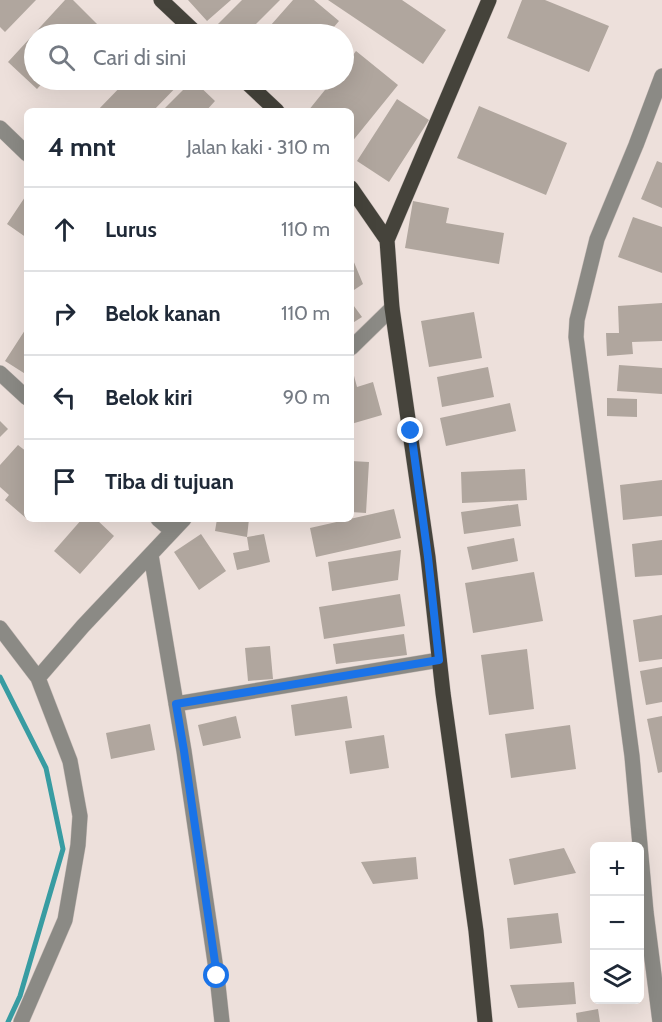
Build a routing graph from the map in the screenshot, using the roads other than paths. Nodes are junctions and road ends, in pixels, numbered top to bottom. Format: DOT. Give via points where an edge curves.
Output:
graph roads {
  1 [pos="161,0"];
  2 [pos="489,0"];
  3 [pos="186,24"];
  4 [pos="662,76"];
  5 [pos="255,90"];
  6 [pos="274,108"];
  7 [pos="0,128"];
  8 [pos="24,151"];
  9 [pos="354,192"];
  10 [pos="387,240"];
  11 [pos="392,308"];
  12 [pos="354,345"];
  13 [pos="0,373"];
  14 [pos="24,395"];
  15 [pos="162,522"];
  16 [pos="181,522"];
  17 [pos="172,531"];
  18 [pos="151,555"];
  19 [pos="0,627"];
  20 [pos="439,660"];
  21 [pos="38,678"];
  22 [pos="176,704"];
  23 [pos="21,1022"];
  24 [pos="222,1022"];
  25 [pos="485,1022"];
  26 [pos="660,1022"];
  1 -- 3 [label="main road"];
  2 -- 10 [label="main road"];
  4 -- 26 [label="street" via="597,239 576,337 631,745"];
  5 -- 6 [label="main road"];
  7 -- 8 [label="street"];
  9 -- 10 [label="main road"];
  10 -- 11 [label="main road"];
  11 -- 12 [label="street"];
  11 -- 20 [label="main road"];
  13 -- 14 [label="street"];
  15 -- 17 [label="street"];
  16 -- 17 [label="street"];
  17 -- 18 [label="street"];
  18 -- 21 [label="street"];
  18 -- 22 [label="street"];
  19 -- 21 [label="street"];
  20 -- 22 [label="street"];
  20 -- 25 [label="main road"];
  21 -- 23 [label="street" via="70,761 80,816 65,920"];
  22 -- 24 [label="street"];
}
